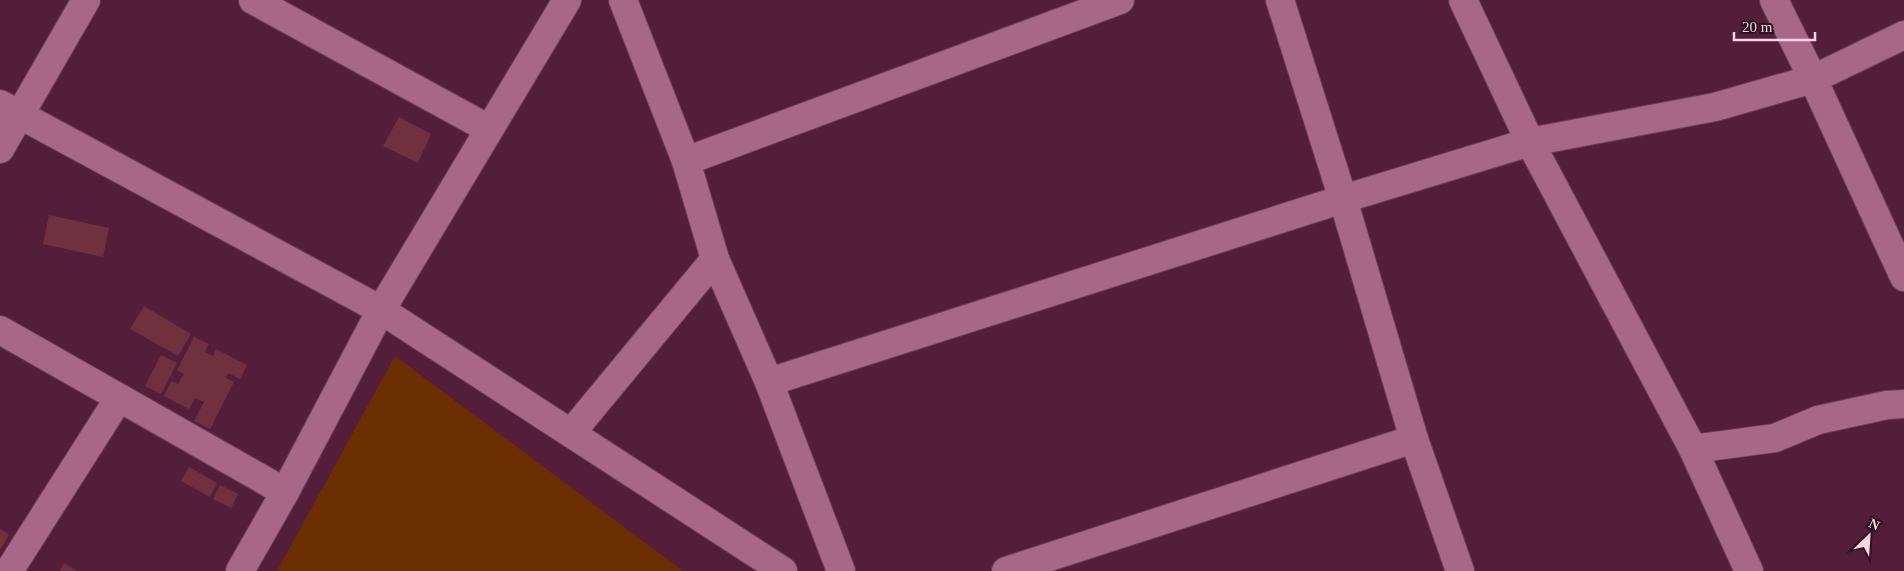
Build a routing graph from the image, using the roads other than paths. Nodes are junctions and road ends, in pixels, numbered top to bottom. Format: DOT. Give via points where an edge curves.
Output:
graph roads {
  1 [pos="86,0"];
  2 [pos="253,0"];
  3 [pos="624,0"];
  4 [pos="1120,0"];
  5 [pos="1280,0"];
  6 [pos="1463,0"];
  7 [pos="1774,0"];
  8 [pos="563,2"];
  9 [pos="1904,35"];
  10 [pos="1814,80"];
  11 [pos="9,109"];
  12 [pos="489,129"];
  13 [pos="1530,142"];
  14 [pos="0,149"];
  15 [pos="686,161"];
  16 [pos="1343,199"];
  17 [pos="715,259"];
  18 [pos="1904,277"];
  19 [pos="381,310"];
  20 [pos="0,330"];
  21 [pos="769,382"];
  22 [pos="119,398"];
  23 [pos="1904,404"];
  24 [pos="571,433"];
  25 [pos="1414,439"];
  26 [pos="1693,448"];
  27 [pos="285,492"];
  28 [pos="9,571"];
  29 [pos="240,571"];
  30 [pos="783,571"];
  31 [pos="841,571"];
  32 [pos="1006,571"];
  33 [pos="1460,571"];
  34 [pos="1749,571"];
  1 -- 11 [label="street"];
  2 -- 12 [label="street"];
  3 -- 15 [label="street"];
  4 -- 15 [label="street"];
  5 -- 16 [label="street"];
  6 -- 13 [label="street"];
  7 -- 10 [label="street"];
  8 -- 12 [label="street"];
  9 -- 10 [label="street"];
  10 -- 13 [label="street" via="1715,107"];
  10 -- 18 [label="street"];
  11 -- 14 [label="street"];
  11 -- 19 [label="street"];
  12 -- 19 [label="street"];
  13 -- 16 [label="street"];
  13 -- 26 [label="street"];
  15 -- 17 [label="street"];
  16 -- 21 [label="street"];
  16 -- 25 [label="street"];
  17 -- 21 [label="street"];
  17 -- 24 [label="street"];
  19 -- 24 [label="street"];
  19 -- 27 [label="street"];
  20 -- 22 [label="street"];
  21 -- 31 [label="street"];
  22 -- 27 [label="street"];
  22 -- 28 [label="street"];
  23 -- 26 [label="street" via="1818,420 1775,438"];
  24 -- 30 [label="street"];
  25 -- 32 [label="street"];
  25 -- 33 [label="street"];
  26 -- 34 [label="street"];
  27 -- 29 [label="street"];
}
